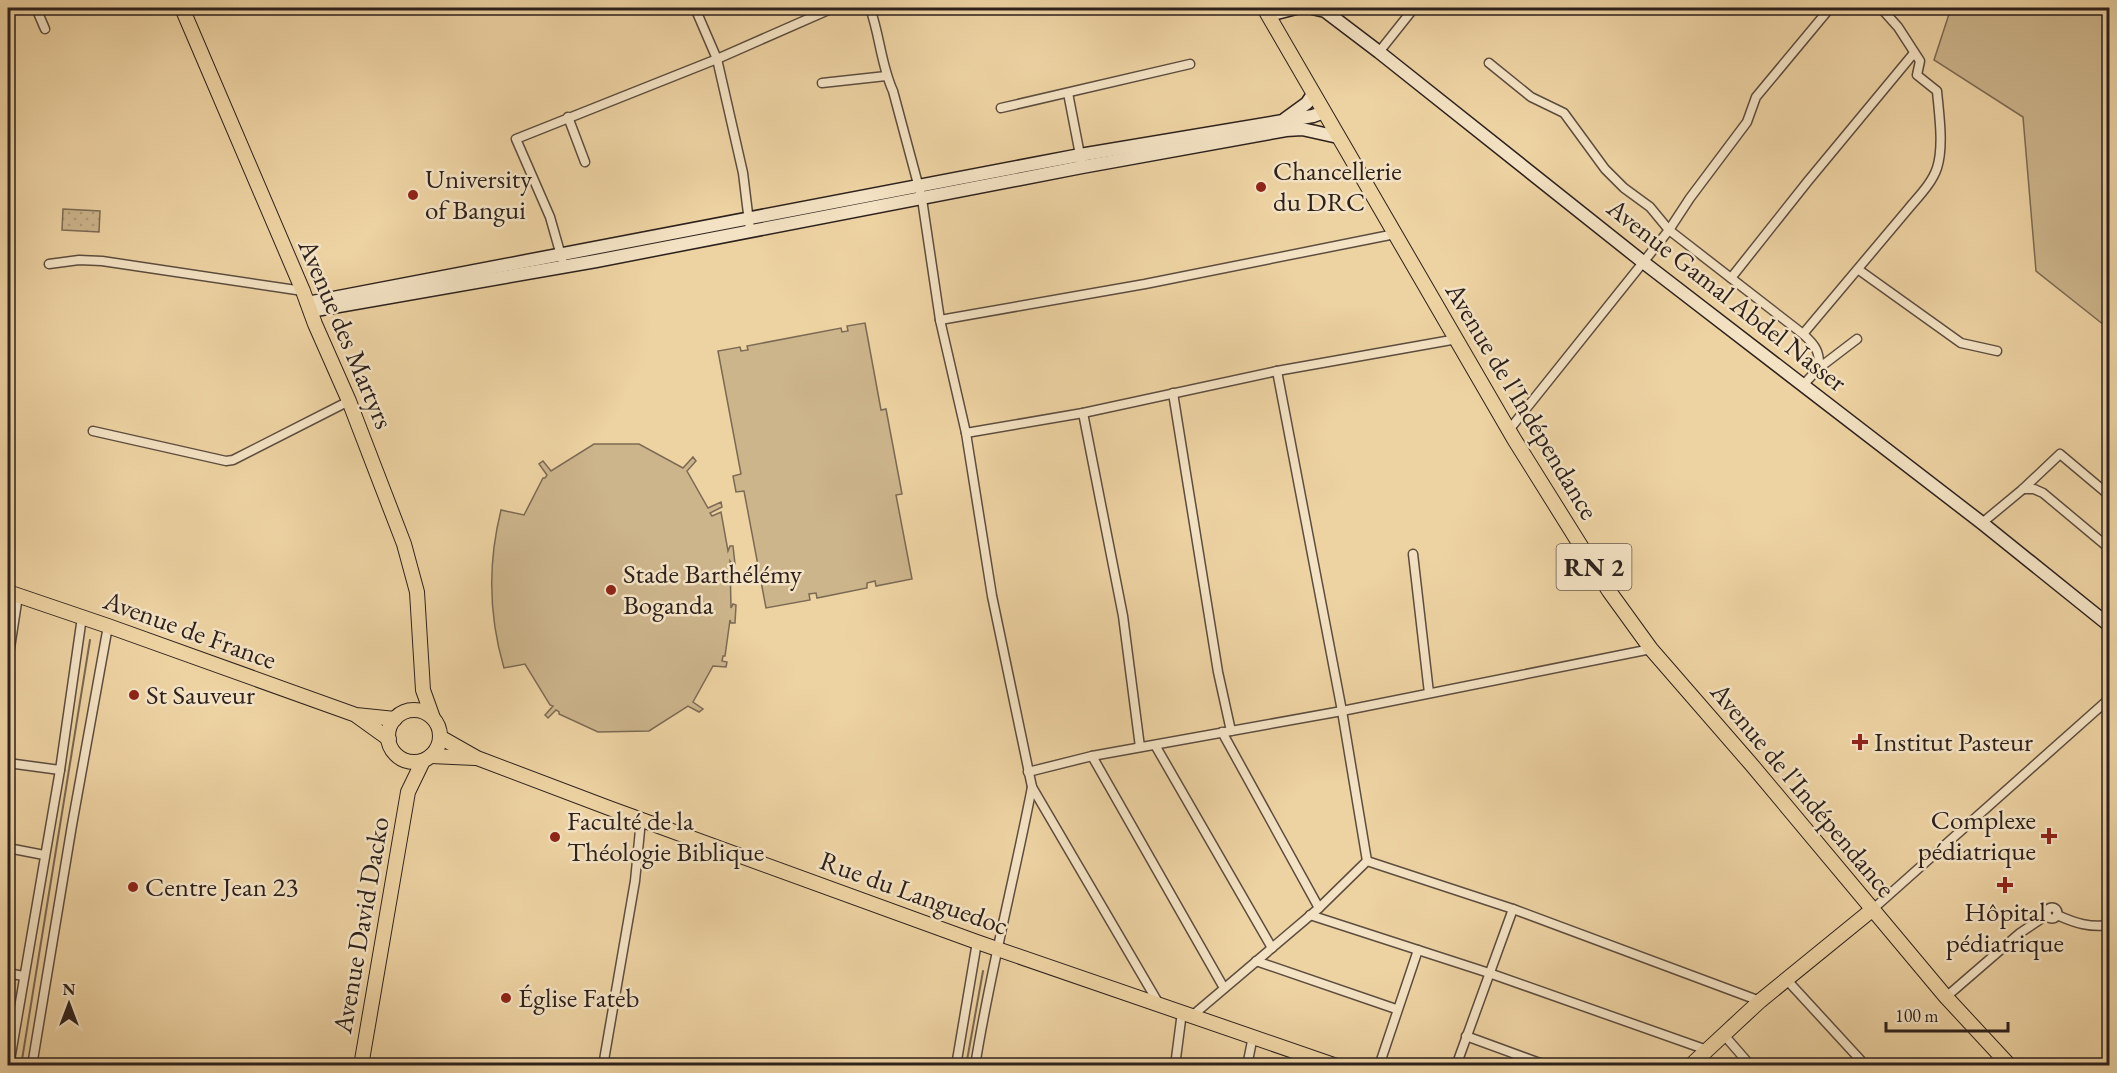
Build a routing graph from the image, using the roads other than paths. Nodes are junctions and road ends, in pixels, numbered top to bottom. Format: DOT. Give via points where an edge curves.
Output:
graph roads {
  1 [pos="36,8"];
  2 [pos="182,8"];
  3 [pos="695,8"];
  4 [pos="833,8"];
  5 [pos="870,8"];
  6 [pos="1296,8"];
  7 [pos="1312,8"];
  8 [pos="1414,8"];
  9 [pos="1830,8"];
  10 [pos="1881,8"];
  11 [pos="1327,9"];
  12 [pos="1267,11"];
  13 [pos="45,29"];
  14 [pos="1379,52"];
  15 [pos="1914,53"];
  16 [pos="717,59"];
  17 [pos="1489,63"];
  18 [pos="1190,64"];
  19 [pos="886,76"];
  20 [pos="822,83"];
  21 [pos="1068,93"];
  22 [pos="1313,94"];
  23 [pos="1001,108"];
  24 [pos="1323,112"];
  25 [pos="568,117"];
  26 [pos="1281,121"];
  27 [pos="1338,137"];
  28 [pos="1081,161"];
  29 [pos="585,162"];
  30 [pos="919,186"];
  31 [pos="922,199"];
  32 [pos="749,224"];
  33 [pos="1669,230"];
  34 [pos="1395,234"];
  35 [pos="563,260"];
  36 [pos="1643,262"];
  37 [pos="49,264"];
  38 [pos="1859,270"];
  39 [pos="1731,278"];
  40 [pos="307,302"];
  41 [pos="940,320"];
  42 [pos="1803,333"];
  43 [pos="1457,339"];
  44 [pos="1857,339"];
  45 [pos="1997,351"];
  46 [pos="1819,368"];
  47 [pos="1277,371"];
  48 [pos="1804,384"];
  49 [pos="1173,393"];
  50 [pos="350,401"];
  51 [pos="1083,413"];
  52 [pos="1509,430"];
  53 [pos="93,431"];
  54 [pos="966,433"];
  55 [pos="2023,489"];
  56 [pos="2109,496"];
  57 [pos="1982,523"];
  58 [pos="2109,549"];
  59 [pos="1413,554"];
  60 [pos="13,594"];
  61 [pos="82,617"];
  62 [pos="108,626"];
  63 [pos="2109,626"];
  64 [pos="1651,649"];
  65 [pos="8,661"];
  66 [pos="423,690"];
  67 [pos="1429,693"];
  68 [pos="2109,698"];
  69 [pos="1342,711"];
  70 [pos="409,712"];
  71 [pos="356,715"];
  72 [pos="434,718"];
  73 [pos="395,719"];
  74 [pos="1226,731"];
  75 [pos="440,737"];
  76 [pos="389,739"];
  77 [pos="1155,745"];
  78 [pos="1140,747"];
  79 [pos="1092,756"];
  80 [pos="399,758"];
  81 [pos="427,758"];
  82 [pos="477,758"];
  83 [pos="8,763"];
  84 [pos="60,770"];
  85 [pos="1028,772"];
  86 [pos="1032,787"];
  87 [pos="408,792"];
  88 [pos="641,820"];
  89 [pos="8,848"];
  90 [pos="44,855"];
  91 [pos="1367,861"];
  92 [pos="1319,908"];
  93 [pos="1513,909"];
  94 [pos="1873,909"];
  95 [pos="1310,915"];
  96 [pos="2109,925"];
  97 [pos="977,942"];
  98 [pos="997,948"];
  99 [pos="1272,948"];
  100 [pos="1418,950"];
  101 [pos="1256,961"];
  102 [pos="8,973"];
  103 [pos="1489,973"];
  104 [pos="23,976"];
  105 [pos="1786,979"];
  106 [pos="1224,988"];
  107 [pos="1946,997"];
  108 [pos="1760,1001"];
  109 [pos="1159,1004"];
  110 [pos="1396,1009"];
  111 [pos="1188,1013"];
  112 [pos="1724,1035"];
  113 [pos="1253,1036"];
  114 [pos="1466,1036"];
  115 [pos="1707,1050"];
  116 [pos="1313,1061"];
  117 [pos="9,1065"];
  118 [pos="32,1065"];
  119 [pos="361,1065"];
  120 [pos="603,1065"];
  121 [pos="956,1065"];
  122 [pos="975,1065"];
  123 [pos="1175,1065"];
  124 [pos="1247,1065"];
  125 [pos="1337,1065"];
  126 [pos="1379,1065"];
  127 [pos="1456,1065"];
  128 [pos="1548,1065"];
  129 [pos="1690,1065"];
  130 [pos="1751,1065"];
  131 [pos="1866,1065"];
  132 [pos="2010,1065"];
  1 -- 13 [label="street"];
  2 -- 40 [label="main road, Avenue des Martyrs"];
  3 -- 16 [label="street"];
  4 -- 16 [label="street"];
  5 -- 19 [label="street"];
  6 -- 12 [label="street"];
  7 -- 11 [label="street, Avenue Gamal Abdel Nasser"];
  8 -- 14 [label="street"];
  9 -- 33 [label="street" via="1756,97 1747,122"];
  10 -- 15 [label="street"];
  11 -- 14 [label="street, Avenue Gamal Abdel Nasser"];
  12 -- 22 [label="main road, Avenue de l'Indépendance / RN 2"];
  14 -- 36 [label="street, Avenue Gamal Abdel Nasser"];
  15 -- 38 [label="street" via="1920,61 1917,75 1937,91 1941,128 1936,168 1925,188"];
  15 -- 39 [label="street"];
  16 -- 25 [label="street"];
  16 -- 32 [label="street" via="742,172"];
  17 -- 33 [label="street" via="1531,97 1564,113 1605,169 1650,207"];
  18 -- 21 [label="street"];
  19 -- 20 [label="street"];
  19 -- 30 [label="street"];
  21 -- 23 [label="street"];
  21 -- 28 [label="street"];
  22 -- 24 [label="main road, Avenue de l'Indépendance / RN 2"];
  22 -- 26 [label="street" via="1307,103"];
  24 -- 26 [label="street"];
  24 -- 27 [label="main road, Avenue de l'Indépendance / RN 2"];
  25 -- 29 [label="street"];
  25 -- 35 [label="street" via="516,139 550,217"];
  26 -- 28 [label="street"];
  27 -- 28 [label="street" via="1302,129 1286,130"];
  27 -- 34 [label="main road, Avenue de l'Indépendance / RN 2"];
  28 -- 30 [label="street"];
  28 -- 31 [label="street"];
  30 -- 31 [label="street"];
  30 -- 32 [label="street"];
  31 -- 32 [label="street"];
  31 -- 41 [label="street"];
  32 -- 35 [label="street"];
  33 -- 36 [label="street"];
  33 -- 39 [label="street"];
  34 -- 41 [label="street"];
  34 -- 43 [label="main road, Avenue de l'Indépendance / RN 2"];
  35 -- 40 [label="street"];
  36 -- 48 [label="street, Avenue Gamal Abdel Nasser"];
  36 -- 52 [label="street"];
  37 -- 40 [label="street" via="102,261"];
  38 -- 42 [label="street"];
  38 -- 45 [label="street" via="1962,343"];
  39 -- 42 [label="street"];
  40 -- 50 [label="main road, Avenue des Martyrs"];
  41 -- 54 [label="street"];
  42 -- 46 [label="street" via="1820,355"];
  43 -- 47 [label="street"];
  43 -- 52 [label="main road, Avenue de l'Indépendance / RN 2"];
  44 -- 46 [label="street"];
  46 -- 48 [label="street"];
  47 -- 49 [label="street"];
  47 -- 69 [label="street"];
  48 -- 57 [label="street, Avenue Gamal Abdel Nasser"];
  49 -- 51 [label="street"];
  49 -- 74 [label="street"];
  50 -- 53 [label="street" via="226,462"];
  50 -- 66 [label="main road, Avenue des Martyrs" via="404,544 417,592"];
  51 -- 54 [label="street"];
  51 -- 78 [label="street" via="1123,616"];
  52 -- 64 [label="main road, Avenue de l'Indépendance / RN 2" via="1609,591"];
  54 -- 85 [label="street" via="992,596"];
  55 -- 56 [label="street" via="2060,454"];
  55 -- 57 [label="street"];
  55 -- 58 [label="street" via="2043,493"];
  57 -- 63 [label="street, Avenue Gamal Abdel Nasser"];
  59 -- 67 [label="street"];
  60 -- 61 [label="main road, Avenue de France"];
  60 -- 65 [label="street"];
  61 -- 62 [label="main road, Avenue de France"];
  61 -- 84 [label="street"];
  62 -- 71 [label="main road, Avenue de France"];
  62 -- 118 [label="street"];
  64 -- 67 [label="street"];
  64 -- 94 [label="main road, Avenue de l'Indépendance / RN 2"];
  66 -- 70 [label="main road"];
  66 -- 72 [label="main road, Avenue des Martyrs"];
  67 -- 69 [label="street"];
  68 -- 94 [label="street"];
  69 -- 74 [label="street"];
  69 -- 91 [label="street"];
  70 -- 72 [label="main road"];
  70 -- 73 [label="main road"];
  71 -- 73 [label="main road, Avenue de France"];
  71 -- 76 [label="main road, Avenue de France"];
  72 -- 75 [label="main road"];
  73 -- 76 [label="main road"];
  74 -- 77 [label="street"];
  74 -- 92 [label="street"];
  75 -- 81 [label="main road"];
  75 -- 82 [label="main road, Rue du Languedoc"];
  76 -- 80 [label="main road"];
  77 -- 78 [label="street"];
  77 -- 99 [label="street"];
  78 -- 79 [label="street"];
  79 -- 85 [label="street"];
  79 -- 106 [label="street"];
  80 -- 81 [label="main road" via="411,762"];
  80 -- 87 [label="main road, Avenue David Dacko"];
  81 -- 82 [label="main road, Rue du Languedoc"];
  81 -- 87 [label="main road, Avenue David Dacko"];
  82 -- 88 [label="main road, Rue du Languedoc"];
  83 -- 84 [label="street"];
  84 -- 90 [label="street"];
  85 -- 86 [label="street"];
  86 -- 98 [label="street"];
  86 -- 109 [label="street"];
  87 -- 119 [label="main road, Avenue David Dacko"];
  88 -- 97 [label="main road, Rue du Languedoc"];
  88 -- 120 [label="street" via="635,881"];
  89 -- 90 [label="street"];
  90 -- 104 [label="street"];
  91 -- 92 [label="street"];
  91 -- 93 [label="street"];
  92 -- 95 [label="street"];
  93 -- 103 [label="street"];
  93 -- 108 [label="street"];
  94 -- 105 [label="main road"];
  94 -- 107 [label="main road, Avenue de l'Indépendance / RN 2"];
  95 -- 99 [label="street"];
  95 -- 100 [label="street"];
  96 -- 107 [label="street" via="2095,927 2047,915 2020,933"];
  97 -- 98 [label="main road, Rue du Languedoc"];
  97 -- 121 [label="street"];
  98 -- 109 [label="main road, Rue du Languedoc"];
  98 -- 122 [label="street"];
  99 -- 101 [label="street"];
  100 -- 103 [label="street"];
  100 -- 110 [label="street"];
  101 -- 106 [label="street"];
  101 -- 110 [label="street"];
  102 -- 104 [label="street"];
  103 -- 114 [label="street"];
  103 -- 115 [label="street"];
  104 -- 117 [label="street"];
  105 -- 108 [label="main road"];
  105 -- 131 [label="street"];
  106 -- 111 [label="street"];
  107 -- 132 [label="main road, Avenue de l'Indépendance / RN 2"];
  108 -- 112 [label="main road"];
  109 -- 111 [label="main road, Rue du Languedoc"];
  110 -- 126 [label="street"];
  111 -- 113 [label="main road, Rue du Languedoc"];
  111 -- 123 [label="street"];
  112 -- 115 [label="main road"];
  112 -- 130 [label="street"];
  113 -- 116 [label="main road, Rue du Languedoc"];
  113 -- 124 [label="street"];
  114 -- 127 [label="street"];
  114 -- 128 [label="street"];
  115 -- 129 [label="main road"];
  116 -- 125 [label="main road, Rue du Languedoc"];
}
